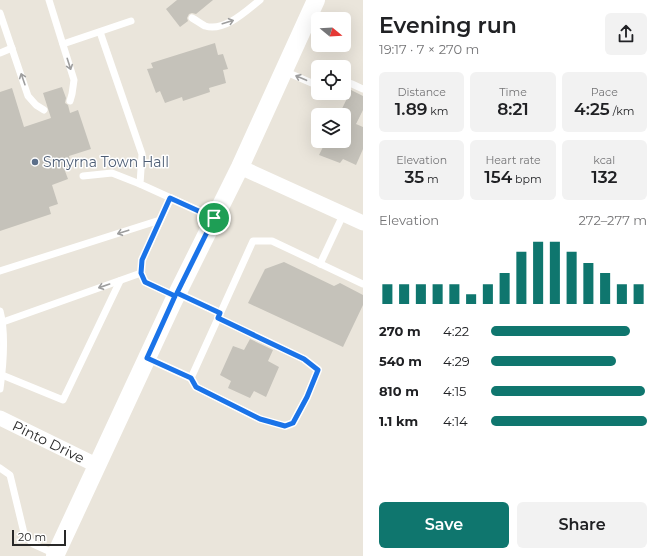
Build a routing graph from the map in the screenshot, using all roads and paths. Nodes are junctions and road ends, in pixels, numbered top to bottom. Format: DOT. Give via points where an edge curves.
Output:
graph roads {
  1 [pos="49,0"];
  2 [pos="260,0"];
  3 [pos="316,0"];
  4 [pos="0,13"];
  5 [pos="192,18"];
  6 [pos="131,21"];
  7 [pos="100,32"];
  8 [pos="63,44"];
  9 [pos="12,48"];
  10 [pos="0,53"];
  11 [pos="284,71"];
  12 [pos="311,83"];
  13 [pos="351,84"];
  14 [pos="363,89"];
  15 [pos="70,101"];
  16 [pos="44,110"];
  17 [pos="240,167"];
  18 [pos="83,176"];
  19 [pos="140,184"];
  20 [pos="170,198"];
  21 [pos="344,215"];
  22 [pos="214,218"];
  23 [pos="160,220"];
  24 [pos="363,224"];
  25 [pos="320,264"];
  26 [pos="0,271"];
  27 [pos="141,273"];
  28 [pos="120,281"];
  29 [pos="363,284"];
  30 [pos="176,295"];
  31 [pos="0,311"];
  32 [pos="219,315"];
  33 [pos="3,322"];
  34 [pos="147,358"];
  35 [pos="2,374"];
  36 [pos="191,378"];
  37 [pos="0,389"];
  38 [pos="0,418"];
  39 [pos="96,465"];
  40 [pos="0,468"];
  41 [pos="55,555"];
  1 -- 8 [label="lane"];
  5 -- 2 [label="lane, one-way" via="205,26 234,21"];
  3 -- 11 [label="street"];
  4 -- 9 [label="lane"];
  6 -- 7 [label="lane"];
  7 -- 8 [label="lane"];
  7 -- 19 [label="lane" via="142,154"];
  8 -- 15 [label="lane, one-way" via="74,80"];
  9 -- 10 [label="lane"];
  16 -- 9 [label="lane, one-way" via="28,96"];
  12 -- 11 [label="lane, one-way"];
  11 -- 17 [label="street"];
  13 -- 14 [label="lane"];
  17 -- 21 [label="street"];
  17 -- 22 [label="street"];
  18 -- 19 [label="lane" via="112,173"];
  19 -- 20 [label="lane"];
  20 -- 22 [label="lane"];
  20 -- 23 [label="lane"];
  21 -- 24 [label="street"];
  21 -- 25 [label="lane"];
  22 -- 30 [label="street"];
  23 -- 26 [label="lane, one-way"];
  23 -- 27 [label="lane" via="142,260"];
  25 -- 29 [label="lane"];
  25 -- 32 [label="lane" via="272,241 253,241"];
  27 -- 28 [label="lane"];
  27 -- 30 [label="lane" via="145,282"];
  28 -- 33 [label="lane, one-way"];
  28 -- 35 [label="lane" via="63,400"];
  30 -- 32 [label="lane"];
  30 -- 34 [label="street"];
  31 -- 33 [label="lane"];
  32 -- 36 [label="lane"];
  32 -- 36 [label="lane" via="304,359 318,370 307,397 293,423 285,426 260,419 196,387"];
  33 -- 35 [label="lane"];
  34 -- 36 [label="lane"];
  34 -- 39 [label="street"];
  35 -- 37 [label="lane"];
  38 -- 39 [label="street, Pinto Drive"];
  39 -- 41 [label="street"];
  40 -- 41 [label="lane" via="10,475 24,533 33,544"];
}
